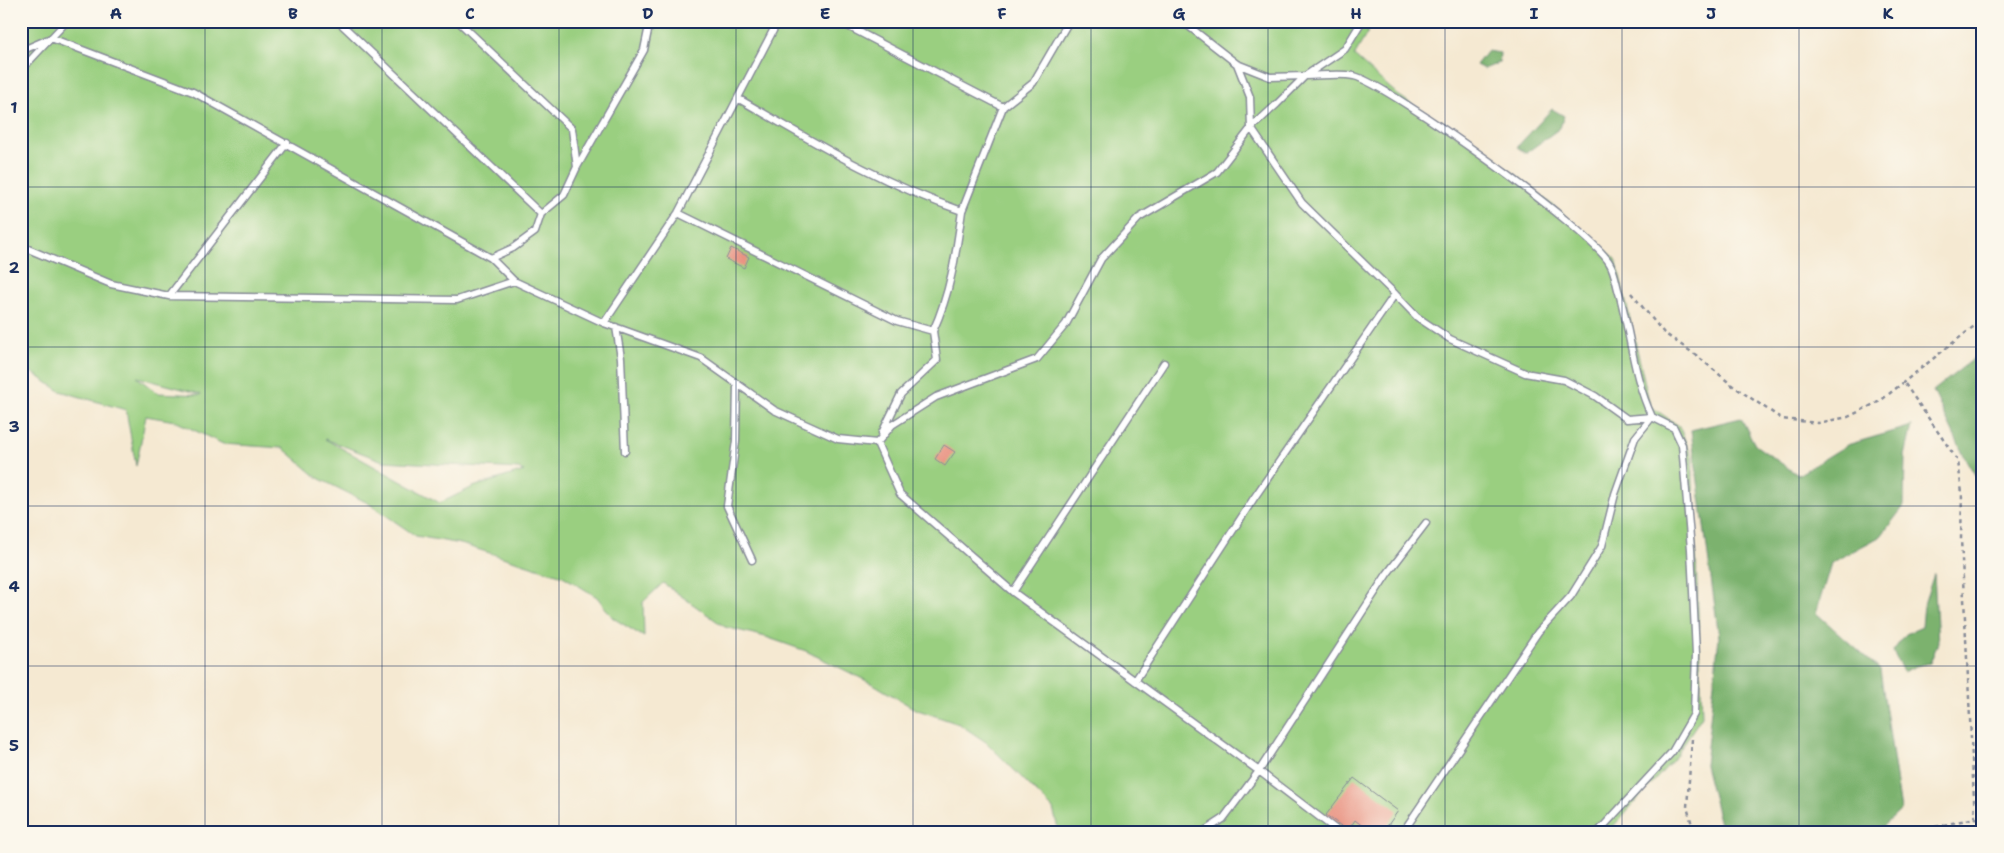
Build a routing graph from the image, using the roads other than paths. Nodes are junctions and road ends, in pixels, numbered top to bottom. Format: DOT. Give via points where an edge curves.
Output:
graph roads {
  1 [pos="67,21"];
  2 [pos="338,21"];
  3 [pos="458,21"];
  4 [pos="650,21"];
  5 [pos="778,21"];
  6 [pos="838,21"];
  7 [pos="1069,21"];
  8 [pos="1182,21"];
  9 [pos="1362,21"];
  10 [pos="51,38"];
  11 [pos="21,52"];
  12 [pos="1237,64"];
  13 [pos="21,70"];
  14 [pos="1304,76"];
  15 [pos="739,99"];
  16 [pos="1003,107"];
  17 [pos="1250,128"];
  18 [pos="286,143"];
  19 [pos="577,167"];
  20 [pos="962,212"];
  21 [pos="678,213"];
  22 [pos="540,214"];
  23 [pos="21,246"];
  24 [pos="491,258"];
  25 [pos="514,281"];
  26 [pos="1395,294"];
  27 [pos="169,296"];
  28 [pos="604,322"];
  29 [pos="616,327"];
  30 [pos="933,331"];
  31 [pos="1164,363"];
  32 [pos="738,384"];
  33 [pos="1652,417"];
  34 [pos="877,443"];
  35 [pos="625,451"];
  36 [pos="1426,522"];
  37 [pos="752,560"];
  38 [pos="1013,592"];
  39 [pos="1135,681"];
  40 [pos="1259,771"];
  41 [pos="1203,832"];
  42 [pos="1339,832"];
  43 [pos="1403,832"];
  44 [pos="1598,832"];
  1 -- 10 [label="lane"];
  2 -- 22 [label="lane"];
  3 -- 19 [label="lane" via="572,130"];
  4 -- 19 [label="lane" via="644,50"];
  5 -- 15 [label="lane"];
  6 -- 16 [label="lane"];
  7 -- 16 [label="lane" via="1033,82"];
  8 -- 12 [label="lane"];
  9 -- 14 [label="lane" via="1345,49"];
  10 -- 11 [label="lane"];
  10 -- 13 [label="lane"];
  10 -- 18 [label="lane" via="193,92"];
  12 -- 14 [label="lane" via="1270,77"];
  12 -- 17 [label="lane" via="1250,97"];
  14 -- 17 [label="lane"];
  14 -- 33 [label="lane" via="1354,76 1398,98 1505,172 1586,237 1610,263 1633,364"];
  15 -- 20 [label="lane" via="867,172 922,198"];
  15 -- 21 [label="lane"];
  16 -- 20 [label="lane"];
  17 -- 26 [label="lane" via="1302,203"];
  17 -- 34 [label="lane" via="1218,172 1139,218 1101,259 1066,324 1037,359 936,396 892,425"];
  18 -- 24 [label="lane"];
  18 -- 27 [label="lane"];
  19 -- 22 [label="lane" via="564,195"];
  20 -- 30 [label="lane" via="945,305"];
  21 -- 28 [label="lane"];
  21 -- 30 [label="lane" via="897,321"];
  22 -- 24 [label="lane" via="535,232 513,248"];
  23 -- 27 [label="lane" via="110,284"];
  24 -- 25 [label="lane"];
  25 -- 27 [label="lane" via="457,300"];
  25 -- 28 [label="lane"];
  26 -- 33 [label="lane" via="1417,317 1450,339 1525,373 1564,380 1627,419"];
  26 -- 39 [label="lane" via="1254,498"];
  28 -- 29 [label="lane"];
  29 -- 32 [label="lane" via="701,358"];
  29 -- 35 [label="lane" via="621,358"];
  30 -- 34 [label="lane" via="937,360 901,394"];
  31 -- 38 [label="lane"];
  32 -- 34 [label="lane" via="774,410 838,439"];
  32 -- 37 [label="lane" via="736,441 727,506"];
  33 -- 43 [label="lane" via="1635,438 1614,494 1602,546 1571,596 1538,632"];
  33 -- 44 [label="lane" via="1674,428 1682,445 1696,654 1694,714 1672,752"];
  34 -- 38 [label="lane" via="900,494"];
  36 -- 40 [label="lane" via="1387,574"];
  38 -- 39 [label="lane"];
  39 -- 40 [label="lane"];
  40 -- 41 [label="lane" via="1223,819"];
  40 -- 42 [label="lane"];
}
